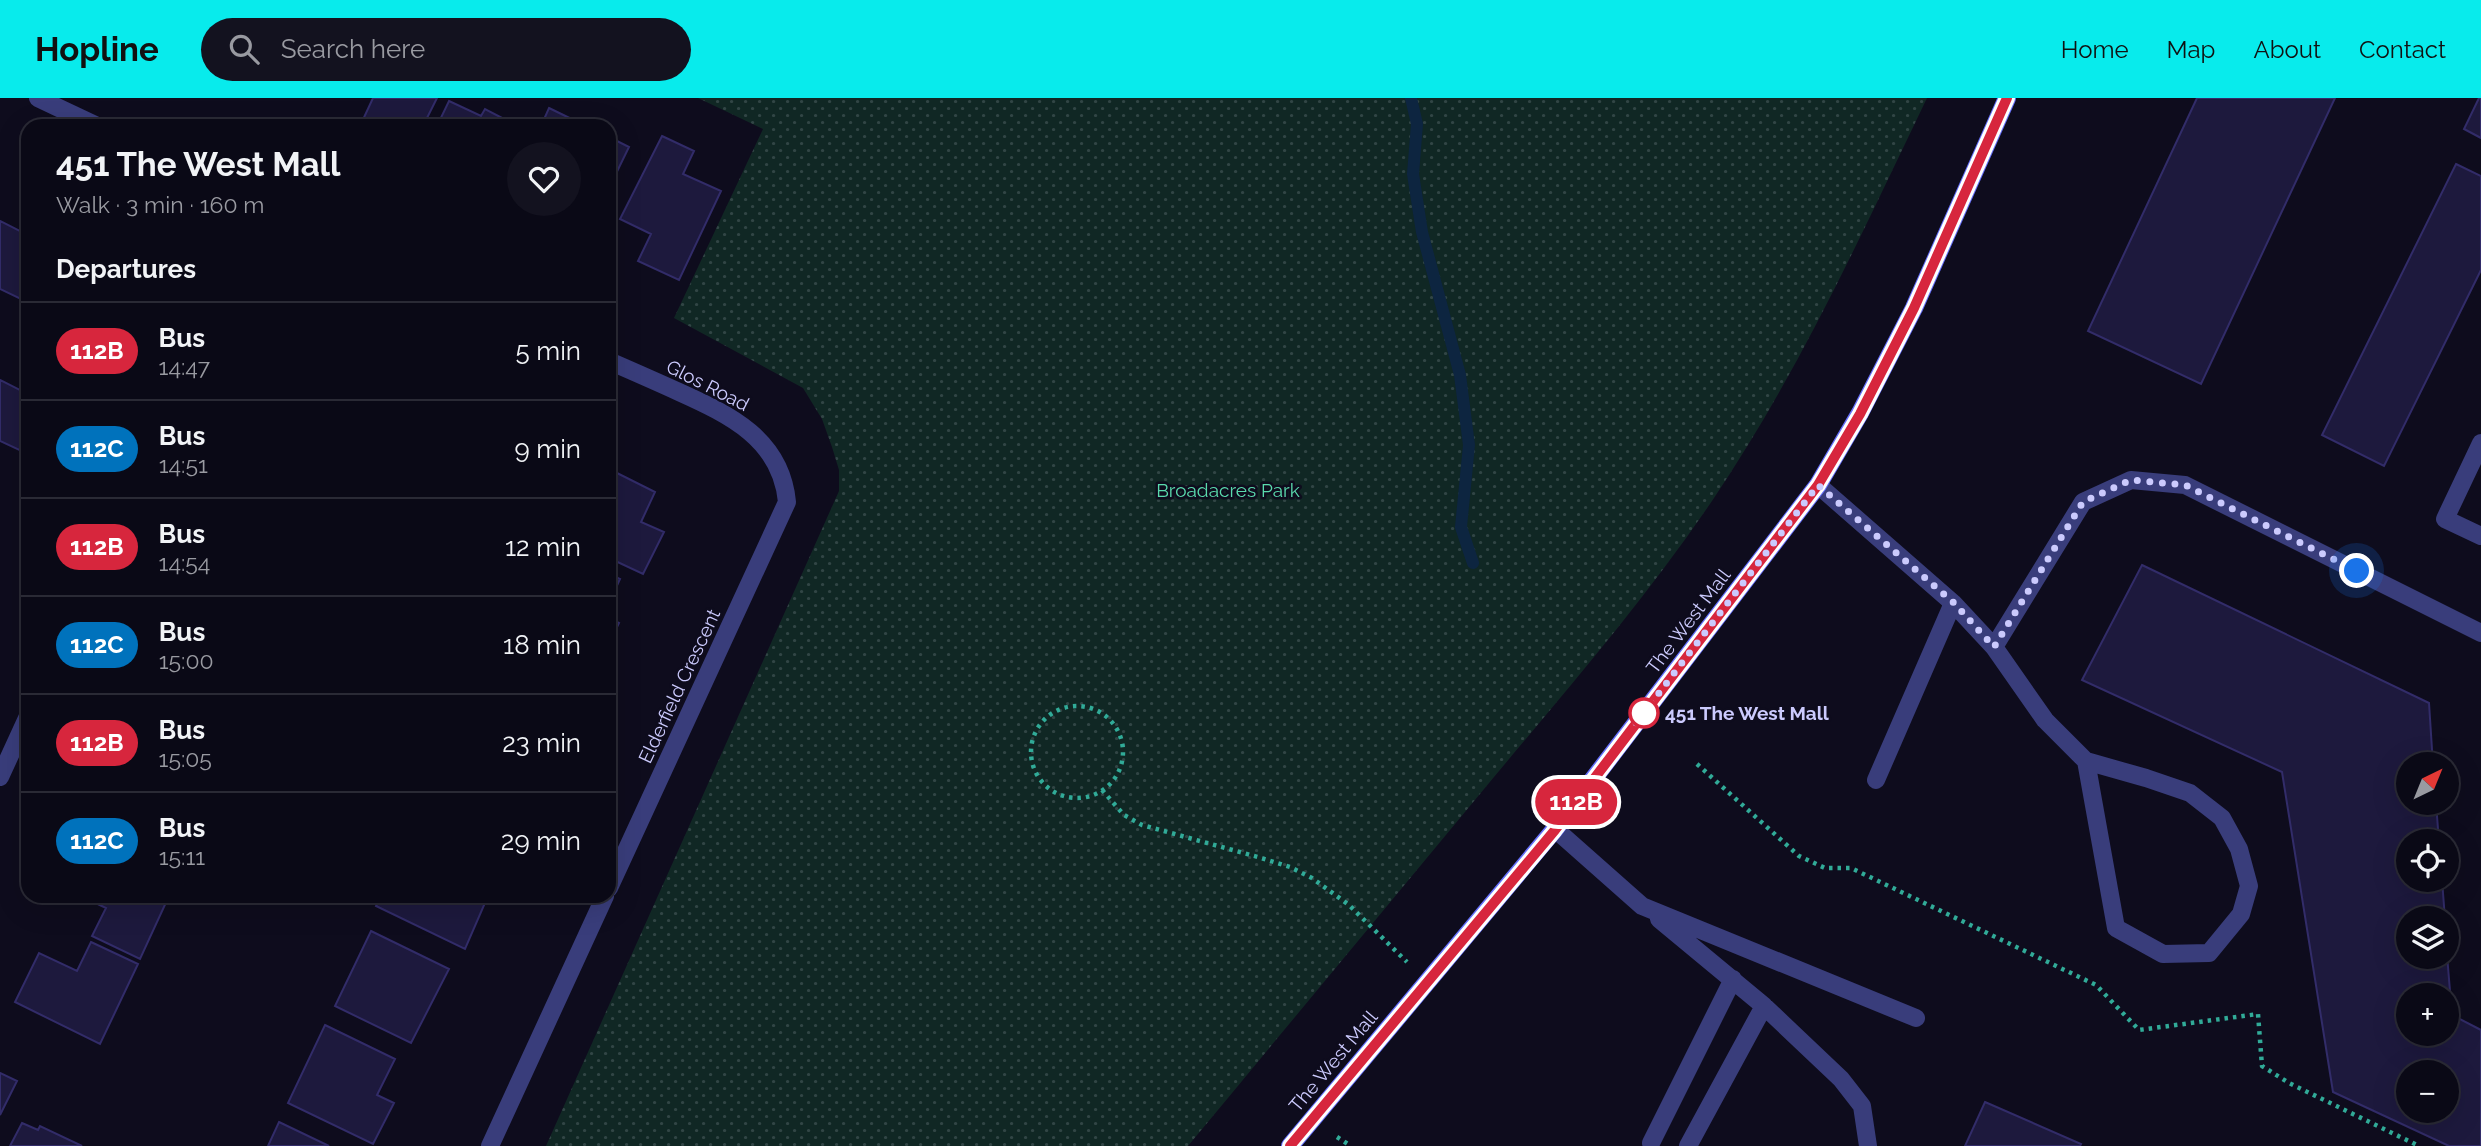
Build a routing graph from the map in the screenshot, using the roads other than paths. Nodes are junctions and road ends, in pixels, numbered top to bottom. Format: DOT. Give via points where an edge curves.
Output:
graph roads {
  1 [pos="38,98"];
  2 [pos="2007,98"];
  3 [pos="82,119"];
  4 [pos="616,363"];
  5 [pos="2481,443"];
  6 [pos="1818,485"];
  7 [pos="787,502"];
  8 [pos="2481,536"];
  9 [pos="1954,603"];
  10 [pos="2481,634"];
  11 [pos="1994,647"];
  12 [pos="21,731"];
  13 [pos="2086,761"];
  14 [pos="0,777"];
  15 [pos="1876,780"];
  16 [pos="1555,830"];
  17 [pos="616,873"];
  18 [pos="603,903"];
  19 [pos="1642,906"];
  20 [pos="1733,979"];
  21 [pos="1764,1006"];
  22 [pos="1916,1018"];
  23 [pos="1651,1143"];
  24 [pos="490,1146"];
  25 [pos="1290,1146"];
  26 [pos="1688,1146"];
  27 [pos="1868,1146"];
  1 -- 3 [label="street"];
  2 -- 6 [label="main road, The West Mall" via="1914,308"];
  4 -- 7 [label="street, Glos Road" via="720,410 746,428 774,459 785,483"];
  5 -- 8 [label="street" via="2445,519"];
  6 -- 9 [label="street"];
  6 -- 16 [label="main road, The West Mall"];
  7 -- 17 [label="street, Elderfield Crescent"];
  9 -- 11 [label="street"];
  9 -- 15 [label="street"];
  10 -- 11 [label="street" via="2185,485 2131,480 2083,502"];
  11 -- 13 [label="street" via="2045,720"];
  12 -- 14 [label="street"];
  13 -- 13 [label="street" via="2190,793 2222,818 2239,849 2249,886 2241,914 2208,953 2162,954 2116,928"];
  16 -- 19 [label="street"];
  16 -- 25 [label="main road, The West Mall"];
  18 -- 24 [label="street"];
  19 -- 20 [label="street"];
  19 -- 22 [label="street"];
  20 -- 21 [label="street"];
  20 -- 23 [label="street"];
  21 -- 26 [label="street"];
  21 -- 27 [label="street" via="1862,1105"];
}
